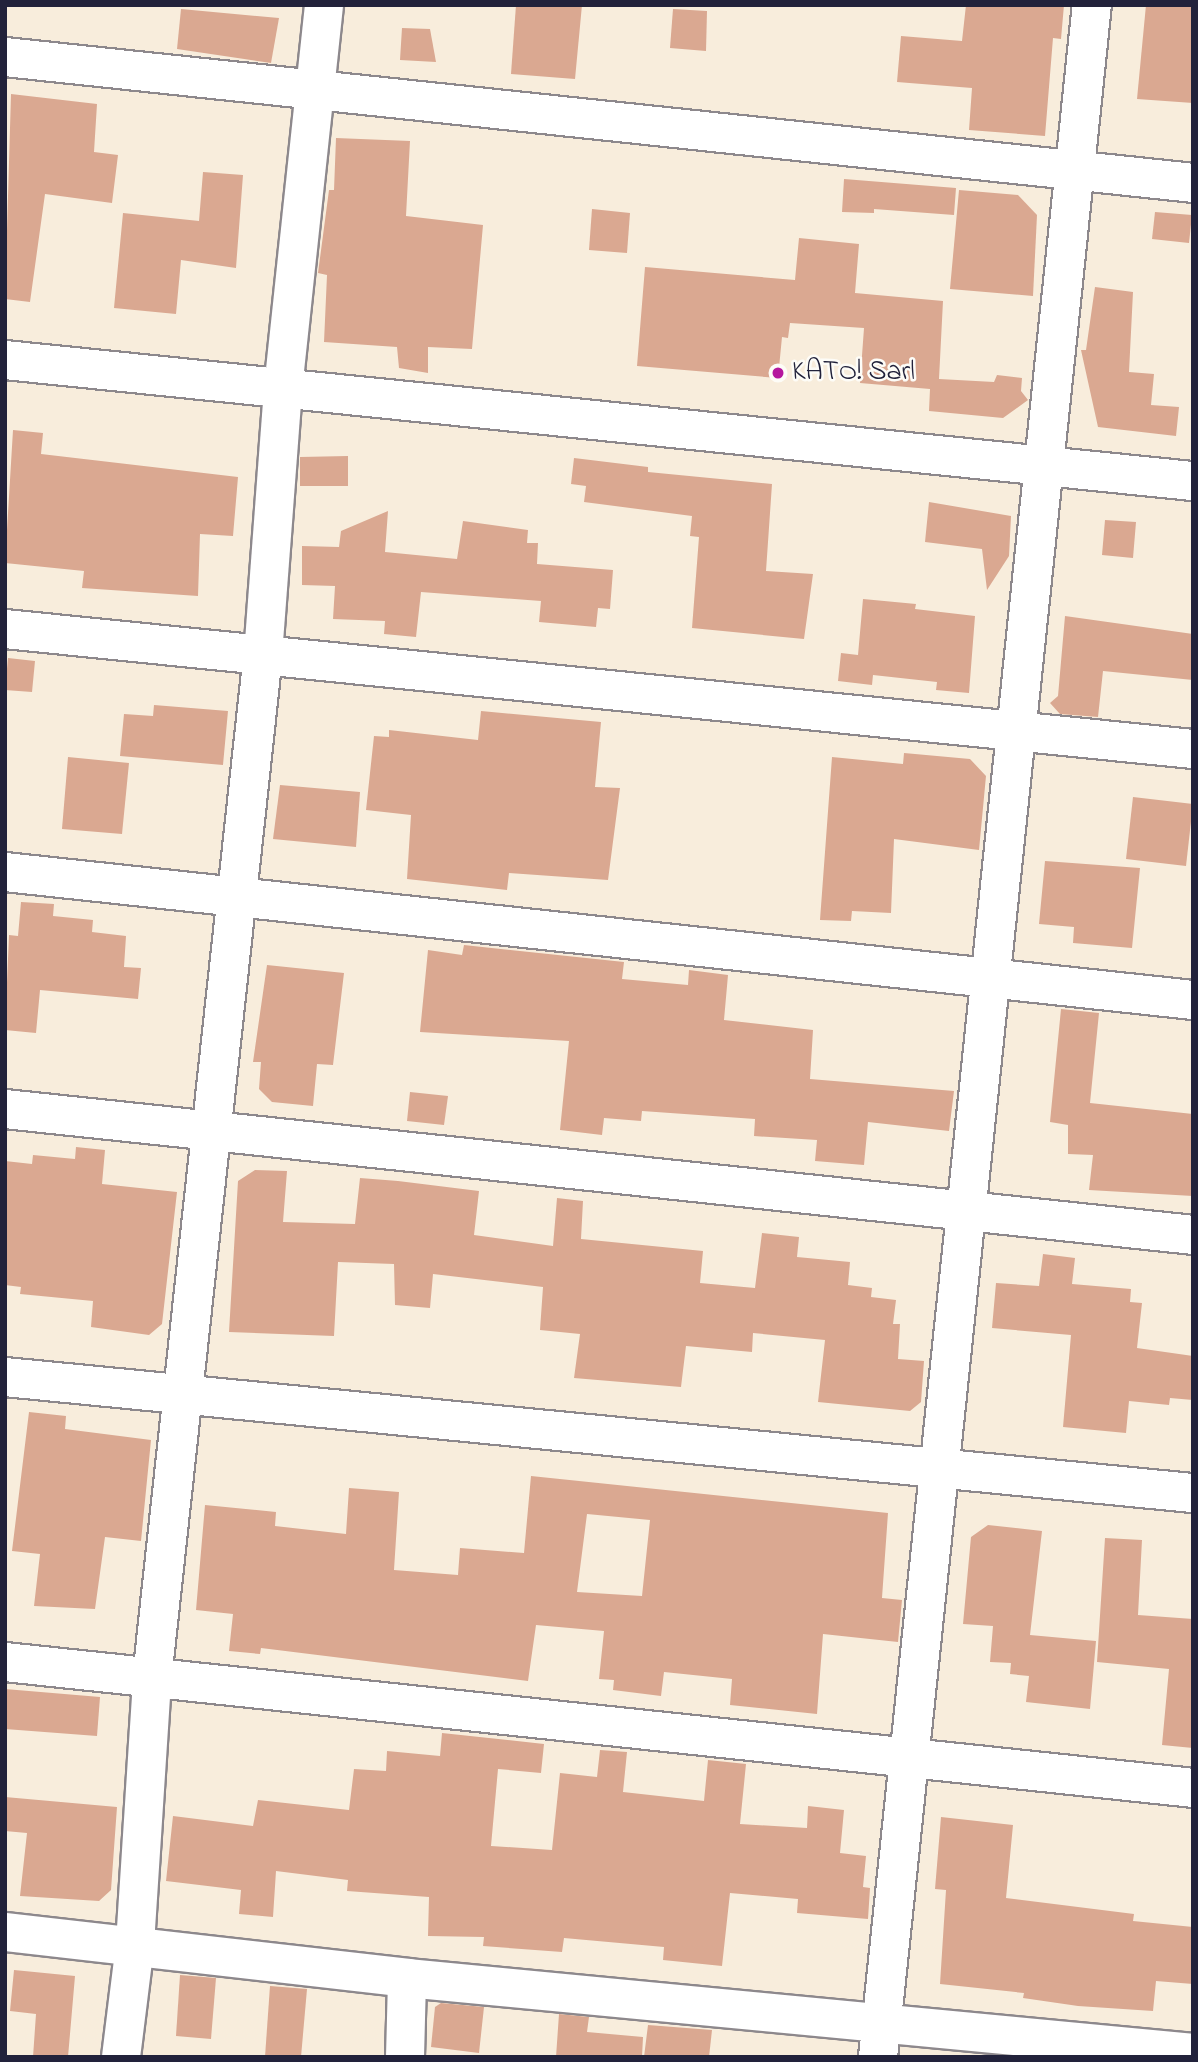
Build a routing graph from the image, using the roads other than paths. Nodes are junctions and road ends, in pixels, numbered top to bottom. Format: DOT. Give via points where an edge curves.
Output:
graph roads {
  1 [pos="324,5"];
  2 [pos="1092,5"];
  3 [pos="5,57"];
  4 [pos="315,89"];
  5 [pos="1075,170"];
  6 [pos="1193,183"];
  7 [pos="5,360"];
  8 [pos="283,389"];
  9 [pos="1044,466"];
  10 [pos="1193,481"];
  11 [pos="5,629"];
  12 [pos="263,655"];
  13 [pos="1016,732"];
  14 [pos="1193,750"];
  15 [pos="5,872"];
  16 [pos="236,894"];
  17 [pos="990,979"];
  18 [pos="1193,1000"];
  19 [pos="5,1109"];
  20 [pos="210,1131"];
  21 [pos="966,1213"];
  22 [pos="1193,1235"];
  23 [pos="5,1377"];
  24 [pos="182,1397"];
  25 [pos="939,1468"];
  26 [pos="1193,1493"];
  27 [pos="5,1662"];
  28 [pos="152,1678"];
  29 [pos="908,1760"];
  30 [pos="1193,1788"];
  31 [pos="5,1932"];
  32 [pos="135,1944"];
  33 [pos="407,1978"];
  34 [pos="879,2039"];
  35 [pos="1193,2053"];
  36 [pos="121,2057"];
  37 [pos="405,2057"];
  1 -- 4 [label="street"];
  2 -- 5 [label="street"];
  3 -- 4 [label="street"];
  4 -- 5 [label="street"];
  4 -- 8 [label="street"];
  5 -- 6 [label="street"];
  5 -- 9 [label="street"];
  7 -- 8 [label="street"];
  8 -- 9 [label="street"];
  8 -- 12 [label="street"];
  9 -- 10 [label="street"];
  9 -- 13 [label="street"];
  11 -- 12 [label="street"];
  12 -- 13 [label="street"];
  12 -- 16 [label="street"];
  13 -- 14 [label="street"];
  13 -- 17 [label="street"];
  15 -- 16 [label="street"];
  16 -- 17 [label="street"];
  16 -- 20 [label="street"];
  17 -- 18 [label="street"];
  17 -- 21 [label="street"];
  19 -- 20 [label="street"];
  20 -- 21 [label="street"];
  20 -- 24 [label="street"];
  21 -- 22 [label="street"];
  21 -- 25 [label="street"];
  23 -- 24 [label="street"];
  24 -- 25 [label="street"];
  24 -- 28 [label="street"];
  25 -- 26 [label="street"];
  25 -- 29 [label="street"];
  27 -- 28 [label="street"];
  28 -- 29 [label="street"];
  28 -- 32 [label="street"];
  29 -- 30 [label="street"];
  29 -- 34 [label="street"];
  31 -- 32 [label="street"];
  32 -- 33 [label="street"];
  32 -- 36 [label="street"];
  33 -- 34 [label="street"];
  33 -- 37 [label="street"];
  34 -- 35 [label="street"];
}
